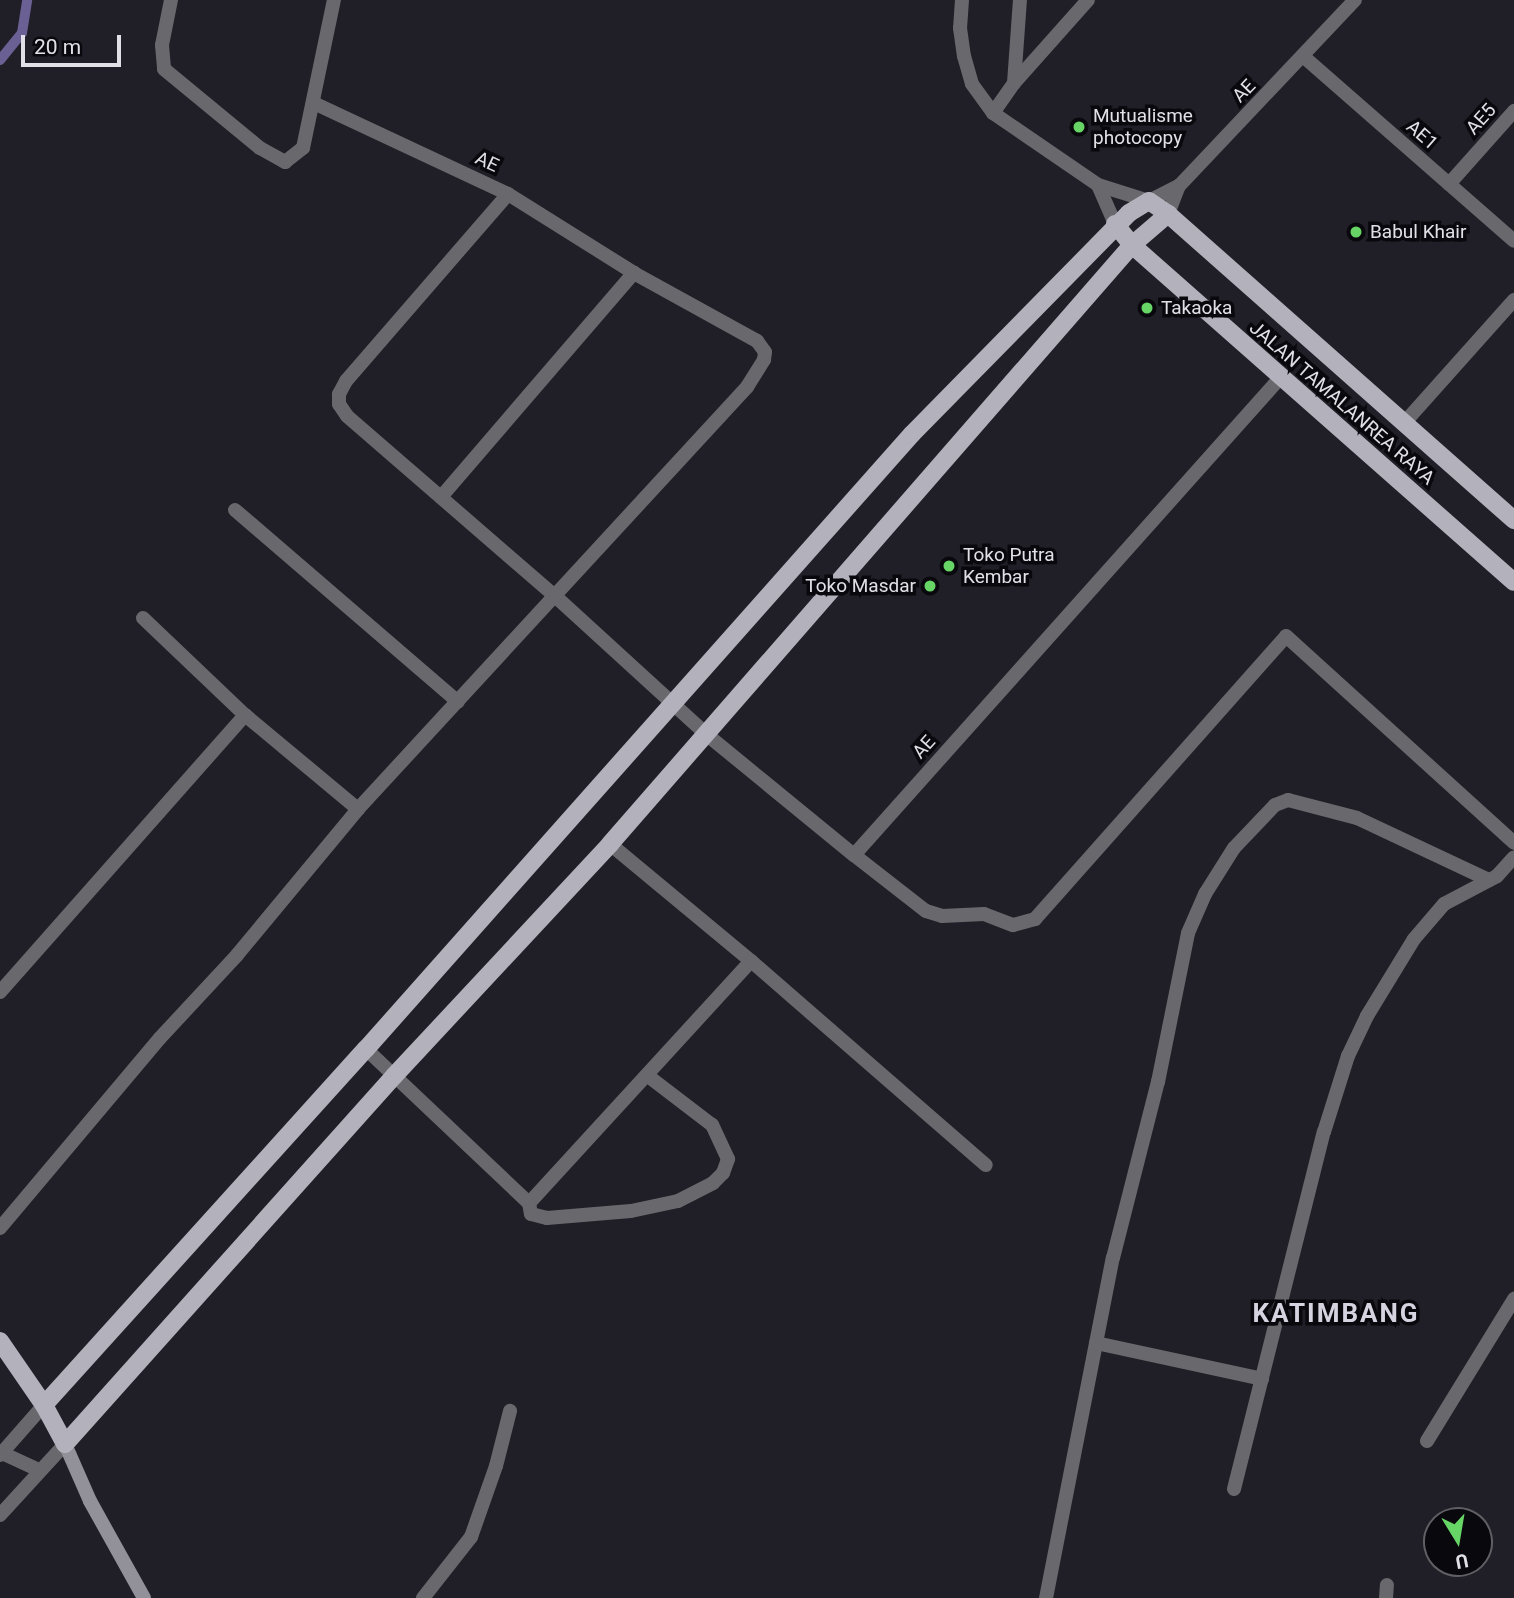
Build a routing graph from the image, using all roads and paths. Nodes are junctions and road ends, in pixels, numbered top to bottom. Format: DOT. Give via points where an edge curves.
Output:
graph roads {
  1 [pos="171,0"];
  2 [pos="334,0"];
  3 [pos="962,0"];
  4 [pos="1020,0"];
  5 [pos="1088,0"];
  6 [pos="1355,0"];
  7 [pos="1304,57"];
  8 [pos="1014,83"];
  9 [pos="314,103"];
  10 [pos="1514,111"];
  11 [pos="993,113"];
  12 [pos="1449,184"];
  13 [pos="1098,185"];
  14 [pos="1179,186"];
  15 [pos="508,194"];
  16 [pos="1149,201"];
  17 [pos="1168,214"];
  18 [pos="1115,224"];
  19 [pos="1514,241"];
  20 [pos="1132,245"];
  21 [pos="634,273"];
  22 [pos="1514,300"];
  23 [pos="1281,377"];
  24 [pos="1405,422"];
  25 [pos="442,497"];
  26 [pos="235,510"];
  27 [pos="1514,520"];
  28 [pos="1514,582"];
  29 [pos="555,596"];
  30 [pos="143,618"];
  31 [pos="458,702"];
  32 [pos="673,703"];
  33 [pos="245,715"];
  34 [pos="706,734"];
  35 [pos="358,809"];
  36 [pos="1514,843"];
  37 [pos="610,844"];
  38 [pos="854,855"];
  39 [pos="1514,857"];
  40 [pos="1489,880"];
  41 [pos="751,961"];
  42 [pos="0,992"];
  43 [pos="366,1049"];
  44 [pos="394,1076"];
  45 [pos="648,1076"];
  46 [pos="986,1165"];
  47 [pos="529,1203"];
  48 [pos="0,1228"];
  49 [pos="1514,1299"];
  50 [pos="0,1341"];
  51 [pos="1096,1343"];
  52 [pos="1262,1380"];
  53 [pos="44,1405"];
  54 [pos="510,1411"];
  55 [pos="1427,1441"];
  56 [pos="65,1444"];
  57 [pos="0,1453"];
  58 [pos="39,1470"];
  59 [pos="1234,1489"];
  60 [pos="0,1515"];
  61 [pos="144,1598"];
  62 [pos="424,1598"];
  63 [pos="1046,1598"];
  1 -- 9 [label="street" via="162,45 164,69 260,148 285,162 295,157 303,148"];
  2 -- 9 [label="street"];
  3 -- 11 [label="street" via="964,56 972,84"];
  4 -- 8 [label="street"];
  5 -- 8 [label="street"];
  6 -- 7 [label="street, AE"];
  7 -- 12 [label="street, AE1"];
  7 -- 14 [label="street, AE"];
  8 -- 11 [label="street"];
  9 -- 15 [label="street, AE"];
  10 -- 12 [label="street, AE5"];
  11 -- 13 [label="street"];
  12 -- 19 [label="street, AE1"];
  13 -- 16 [label="street"];
  13 -- 18 [label="street"];
  14 -- 16 [label="street"];
  14 -- 17 [label="street, AE"];
  15 -- 21 [label="street, AE"];
  15 -- 25 [label="street" via="339,394 347,416"];
  16 -- 17 [label="main road, JALAN TAMALANREA RAYA"];
  16 -- 18 [label="main road"];
  17 -- 20 [label="main road"];
  17 -- 24 [label="main road, JALAN TAMALANREA RAYA"];
  18 -- 20 [label="main road, JALAN TAMALANREA RAYA"];
  18 -- 32 [label="main road" via="912,434"];
  20 -- 23 [label="main road, JALAN TAMALANREA RAYA"];
  20 -- 34 [label="main road"];
  21 -- 25 [label="street"];
  21 -- 29 [label="street, AE" via="757,341 765,352 747,387"];
  22 -- 24 [label="street"];
  23 -- 28 [label="main road, JALAN TAMALANREA RAYA"];
  23 -- 38 [label="street, AE"];
  24 -- 27 [label="main road, JALAN TAMALANREA RAYA"];
  25 -- 29 [label="street"];
  26 -- 31 [label="street"];
  29 -- 31 [label="street"];
  29 -- 32 [label="street"];
  30 -- 33 [label="street"];
  31 -- 35 [label="street"];
  32 -- 34 [label="street"];
  32 -- 43 [label="main road"];
  33 -- 35 [label="street"];
  33 -- 42 [label="street"];
  34 -- 37 [label="main road"];
  34 -- 38 [label="street"];
  35 -- 48 [label="street"];
  36 -- 38 [label="street" via="1286,636 1035,919 1013,925 984,914 942,916 926,911"];
  37 -- 41 [label="street"];
  37 -- 44 [label="main road"];
  39 -- 40 [label="street"];
  40 -- 51 [label="street" via="1357,818 1287,800 1275,805 1234,848 1205,894 1188,933"];
  40 -- 52 [label="street" via="1444,904 1414,939 1348,1056 1324,1132"];
  41 -- 45 [label="street"];
  41 -- 46 [label="street"];
  43 -- 44 [label="street"];
  43 -- 53 [label="main road"];
  44 -- 47 [label="street"];
  44 -- 56 [label="main road"];
  45 -- 47 [label="street"];
  45 -- 47 [label="street" via="712,1125 728,1159 723,1173 678,1201 631,1212 539,1217 529,1212"];
  49 -- 55 [label="street"];
  50 -- 53 [label="main road"];
  51 -- 52 [label="street"];
  51 -- 63 [label="street"];
  52 -- 59 [label="street"];
  53 -- 56 [label="main road"];
  53 -- 57 [label="street"];
  54 -- 62 [label="street" via="471,1537"];
  56 -- 58 [label="street"];
  56 -- 61 [label="main road" via="90,1501"];
  57 -- 58 [label="street"];
  58 -- 60 [label="street"];
}
